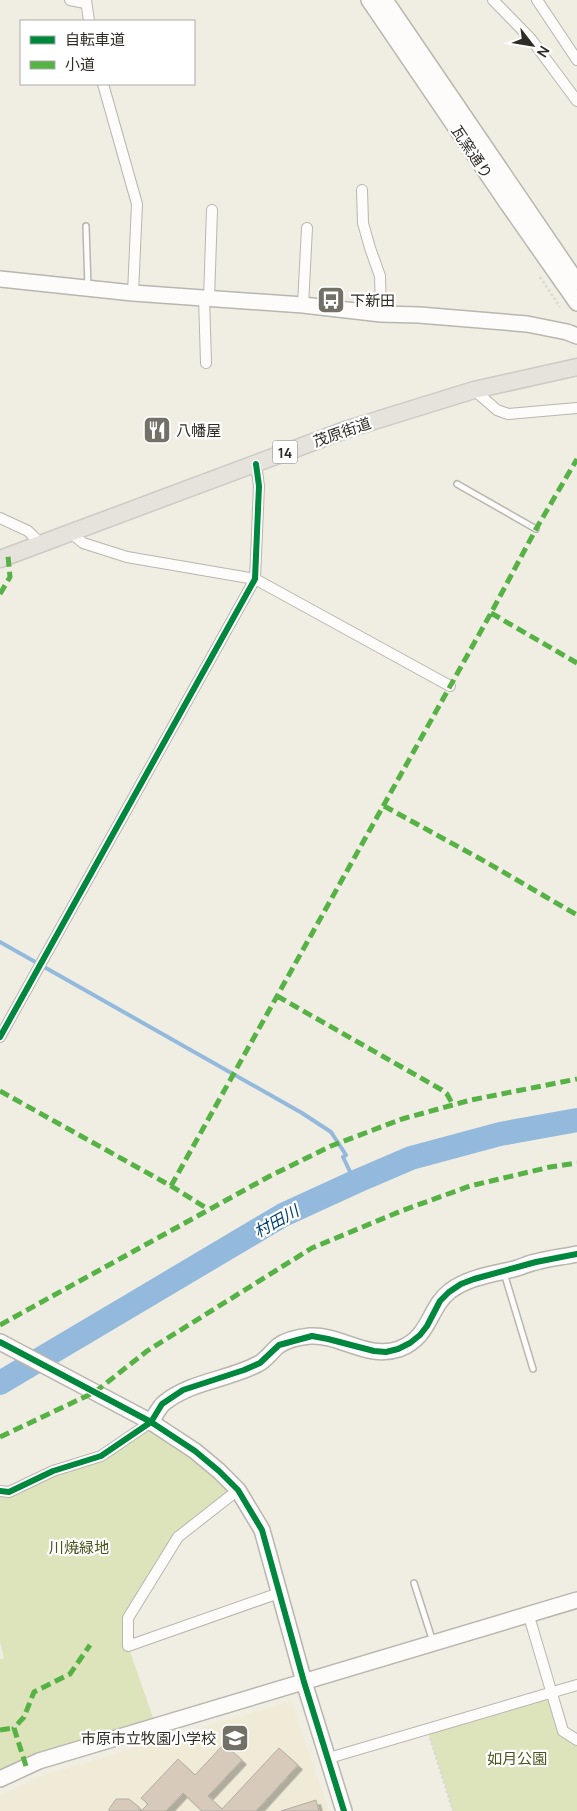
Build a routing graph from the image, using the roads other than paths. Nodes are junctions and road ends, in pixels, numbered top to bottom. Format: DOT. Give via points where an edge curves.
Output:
graph roads {
  1 [pos="70,0"];
  2 [pos="370,0"];
  3 [pos="385,0"];
  4 [pos="493,0"];
  5 [pos="537,0"];
  6 [pos="86,1"];
  7 [pos="89,20"];
  8 [pos="577,60"];
  9 [pos="103,85"];
  10 [pos="577,101"];
  11 [pos="362,190"];
  12 [pos="212,210"];
  13 [pos="86,226"];
  14 [pos="307,228"];
  15 [pos="0,279"];
  16 [pos="577,282"];
  17 [pos="88,288"];
  18 [pos="133,293"];
  19 [pos="206,298"];
  20 [pos="577,303"];
  21 [pos="304,305"];
  22 [pos="382,314"];
  23 [pos="577,336"];
  24 [pos="206,363"];
  25 [pos="577,367"];
  26 [pos="474,390"];
  27 [pos="577,408"];
  28 [pos="256,464"];
  29 [pos="458,484"];
  30 [pos="0,518"];
  31 [pos="536,529"];
  32 [pos="71,533"];
  33 [pos="40,543"];
  34 [pos="0,559"];
  35 [pos="255,579"];
  36 [pos="450,686"];
  37 [pos="0,1037"];
  38 [pos="577,1254"];
  39 [pos="504,1271"];
  40 [pos="0,1342"];
  41 [pos="533,1369"];
  42 [pos="152,1422"];
  43 [pos="238,1490"];
  44 [pos="0,1491"];
  45 [pos="414,1583"];
  46 [pos="279,1593"];
  47 [pos="577,1600"];
  48 [pos="528,1613"];
  49 [pos="433,1642"];
  50 [pos="304,1682"];
  51 [pos="577,1685"];
  52 [pos="552,1692"];
  53 [pos="577,1740"];
  54 [pos="329,1758"];
  55 [pos="0,1779"];
  56 [pos="344,1811"];
  1 -- 6 [label="street"];
  2 -- 20 [label="street, 瓦窯通り"];
  3 -- 16 [label="street, 瓦窯通り"];
  4 -- 10 [label="street" via="531,39"];
  5 -- 8 [label="street"];
  6 -- 7 [label="street"];
  9 -- 18 [label="street" via="137,204"];
  11 -- 22 [label="street" via="364,223 380,276"];
  12 -- 19 [label="street"];
  13 -- 17 [label="lane"];
  14 -- 21 [label="street"];
  15 -- 17 [label="street"];
  17 -- 18 [label="street"];
  18 -- 19 [label="street"];
  19 -- 21 [label="street"];
  19 -- 24 [label="street"];
  21 -- 22 [label="street"];
  22 -- 23 [label="street" via="527,324"];
  25 -- 26 [label="main road, 茂原街道 / 14"];
  26 -- 27 [label="street" via="497,410 508,414"];
  26 -- 28 [label="main road, 茂原街道 / 14" via="348,429"];
  28 -- 32 [label="main road, 茂原街道 / 14"];
  28 -- 35 [label="street" via="259,486"];
  29 -- 31 [label="lane"];
  30 -- 33 [label="street" via="28,531"];
  32 -- 33 [label="main road, 茂原街道 / 14"];
  32 -- 35 [label="street" via="83,542 127,557"];
  33 -- 34 [label="main road, 茂原街道 / 14"];
  35 -- 36 [label="street"];
  35 -- 37 [label="street"];
  38 -- 39 [label="street"];
  39 -- 41 [label="lane"];
  39 -- 42 [label="street" via="474,1279 449,1292 420,1335 398,1349 374,1351 312,1336 300,1338 280,1345 260,1363 183,1390 162,1404"];
  40 -- 42 [label="street"];
  42 -- 43 [label="street" via="195,1451"];
  42 -- 44 [label="street" via="101,1456 53,1471 9,1492"];
  43 -- 46 [label="street" via="262,1530"];
  43 -- 46 [label="street" via="178,1537 128,1618 128,1646"];
  45 -- 49 [label="lane"];
  46 -- 50 [label="street"];
  47 -- 48 [label="street"];
  48 -- 49 [label="street"];
  48 -- 52 [label="street"];
  49 -- 50 [label="street"];
  50 -- 54 [label="street"];
  50 -- 55 [label="street" via="38,1761"];
  51 -- 52 [label="street"];
  52 -- 53 [label="street" via="562,1731"];
  52 -- 54 [label="street"];
  54 -- 56 [label="street"];
}
